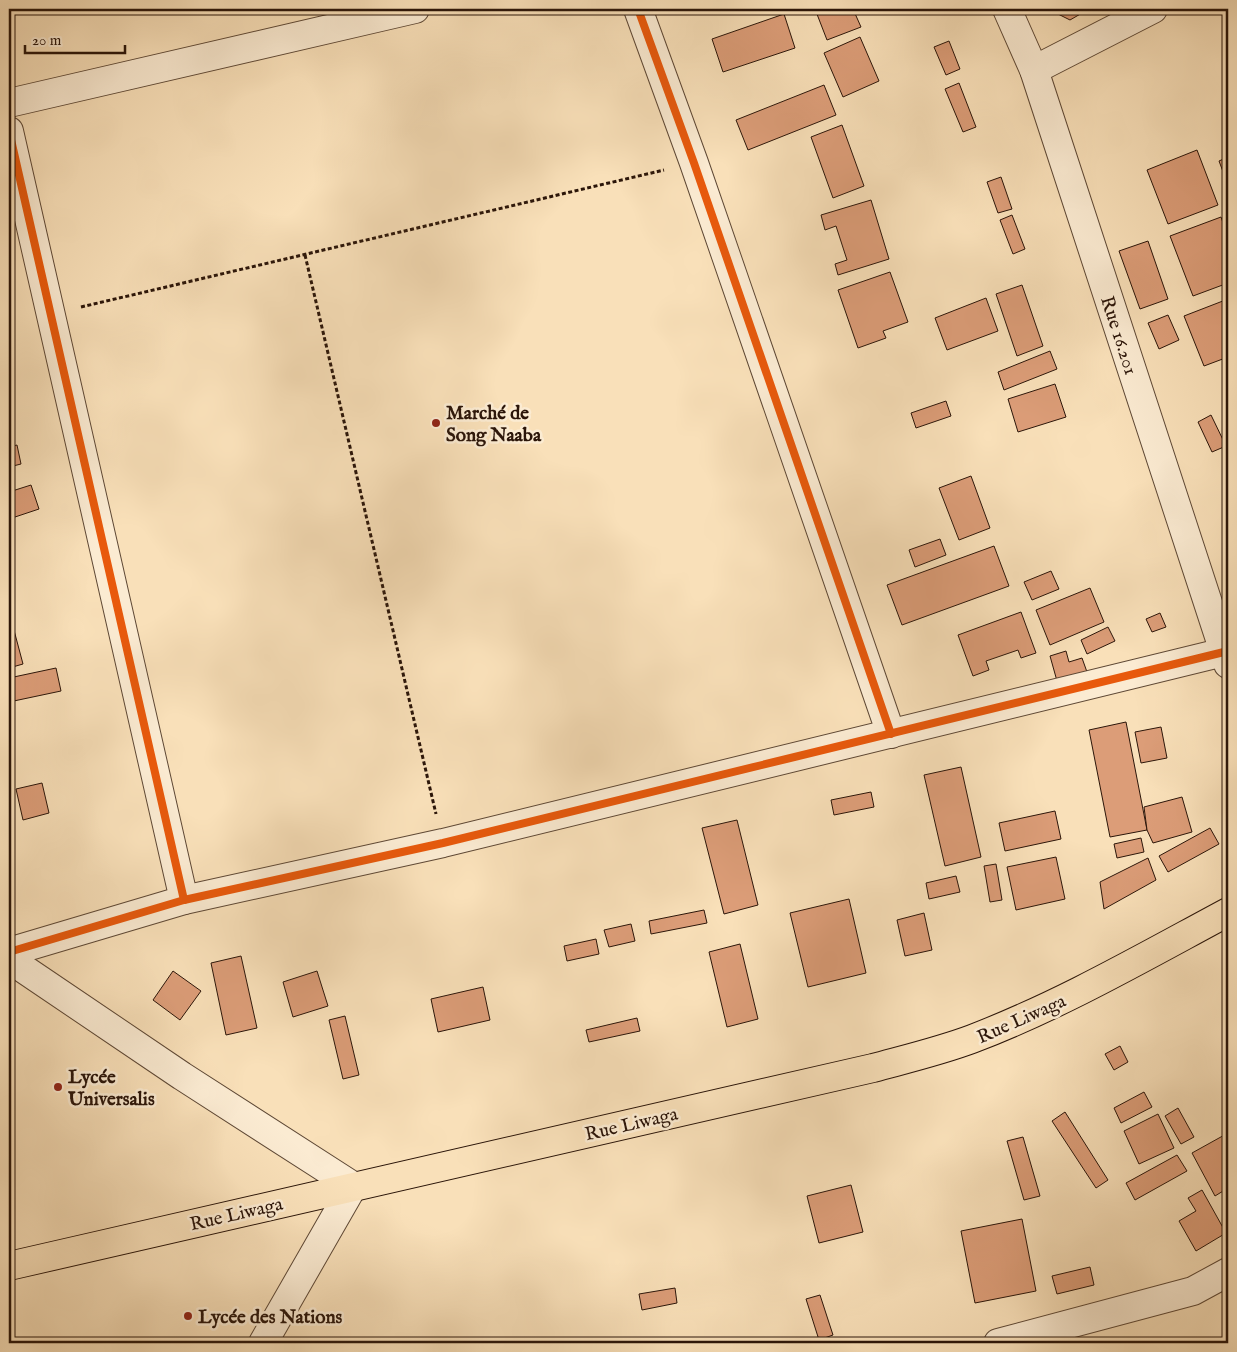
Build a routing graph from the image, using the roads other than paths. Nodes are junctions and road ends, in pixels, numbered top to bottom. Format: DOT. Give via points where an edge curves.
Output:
graph roads {
  1 [pos="415,9"];
  2 [pos="638,9"];
  3 [pos="1007,9"];
  4 [pos="1153,9"];
  5 [pos="1034,70"];
  6 [pos="9,103"];
  7 [pos="9,132"];
  8 [pos="1226,658"];
  9 [pos="891,734"];
  10 [pos="184,900"];
  11 [pos="1228,912"];
  12 [pos="9,952"];
  13 [pos="9,959"];
  14 [pos="353,1186"];
  15 [pos="9,1266"];
  16 [pos="1228,1272"];
  17 [pos="263,1343"];
  18 [pos="998,1343"];
  1 -- 6 [label="street"];
  2 -- 9 [label="street"];
  3 -- 5 [label="street, Rue 16.201"];
  4 -- 5 [label="street"];
  5 -- 8 [label="street, Rue 16.201"];
  7 -- 10 [label="street"];
  8 -- 9 [label="street"];
  9 -- 10 [label="street" via="443,843"];
  10 -- 12 [label="street"];
  11 -- 14 [label="main road, Rue Liwaga" via="1064,1000 970,1040 873,1068"];
  13 -- 14 [label="street"];
  14 -- 15 [label="main road, Rue Liwaga"];
  14 -- 17 [label="street"];
  16 -- 18 [label="street" via="1193,1291"];
}
